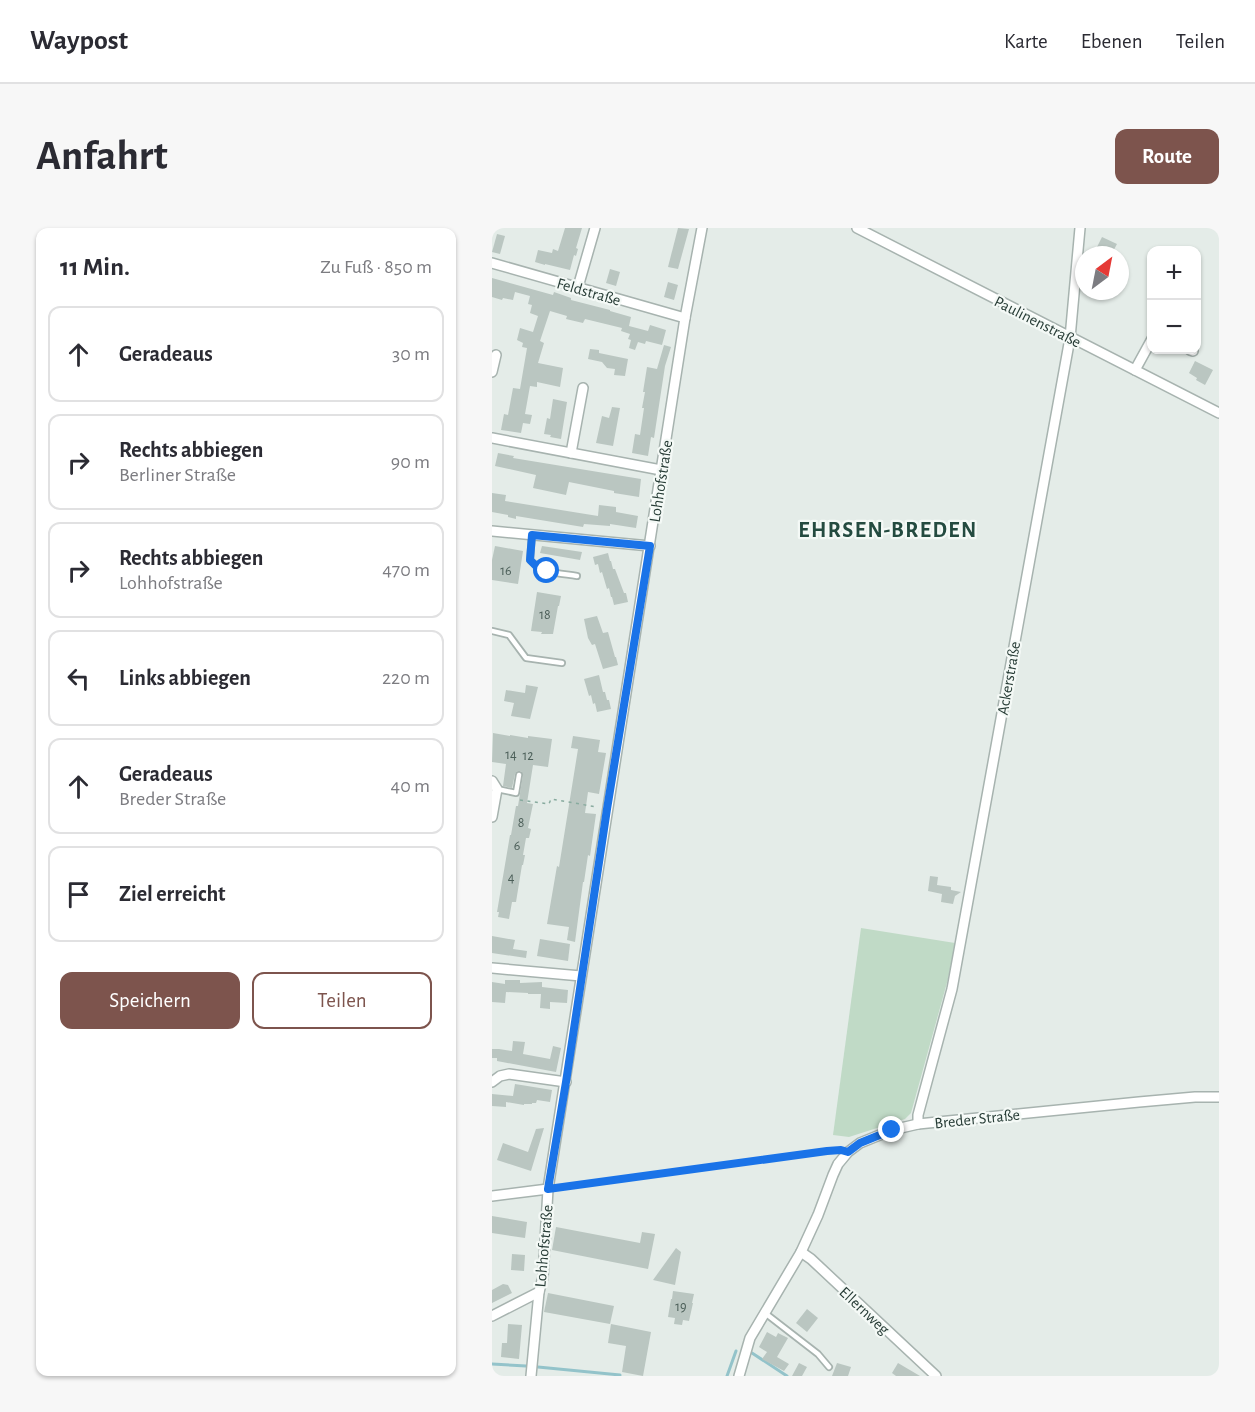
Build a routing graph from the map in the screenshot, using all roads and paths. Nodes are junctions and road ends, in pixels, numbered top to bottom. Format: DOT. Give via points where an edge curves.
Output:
graph roads {
  1 [pos="595,228"];
  2 [pos="702,228"];
  3 [pos="857,228"];
  4 [pos="1080,228"];
  5 [pos="492,264"];
  6 [pos="578,287"];
  7 [pos="685,318"];
  8 [pos="1070,338"];
  9 [pos="1147,348"];
  10 [pos="496,355"];
  11 [pos="1135,370"];
  12 [pos="492,372"];
  13 [pos="583,388"];
  14 [pos="1219,413"];
  15 [pos="492,438"];
  16 [pos="571,453"];
  17 [pos="661,470"];
  18 [pos="492,531"];
  19 [pos="532,535"];
  20 [pos="650,546"];
  21 [pos="577,576"];
  22 [pos="492,632"];
  23 [pos="562,663"];
  24 [pos="519,775"];
  25 [pos="494,785"];
  26 [pos="517,800"];
  27 [pos="607,809"];
  28 [pos="492,817"];
  29 [pos="492,968"];
  30 [pos="581,976"];
  31 [pos="566,1082"];
  32 [pos="492,1083"];
  33 [pos="1219,1097"];
  34 [pos="918,1124"];
  35 [pos="848,1152"];
  36 [pos="548,1189"];
  37 [pos="492,1196"];
  38 [pos="801,1252"];
  39 [pos="538,1292"];
  40 [pos="765,1313"];
  41 [pos="492,1316"];
  42 [pos="830,1367"];
  43 [pos="930,1374"];
  44 [pos="531,1376"];
  45 [pos="739,1376"];
  1 -- 6 [label="street"];
  2 -- 7 [label="street, Lohhofstraße"];
  3 -- 8 [label="street, Paulinenstraße"];
  4 -- 8 [label="street, Ackerstraße"];
  5 -- 6 [label="street, Feldstraße"];
  6 -- 7 [label="street, Feldstraße"];
  7 -- 17 [label="street, Lohhofstraße"];
  8 -- 11 [label="street, Paulinenstraße"];
  8 -- 34 [label="street, Ackerstraße" via="952,989"];
  9 -- 11 [label="street"];
  10 -- 12 [label="street"];
  11 -- 14 [label="street, Paulinenstraße"];
  13 -- 16 [label="street"];
  15 -- 16 [label="street"];
  16 -- 17 [label="street"];
  17 -- 20 [label="street, Lohhofstraße"];
  18 -- 19 [label="street"];
  19 -- 20 [label="street"];
  19 -- 21 [label="lane" via="530,560 537,567"];
  20 -- 27 [label="street, Lohhofstraße"];
  22 -- 23 [label="lane" via="509,635 526,658"];
  24 -- 25 [label="lane" via="516,793"];
  25 -- 28 [label="street"];
  26 -- 27 [label="path" via="549,804 551,799"];
  27 -- 30 [label="street, Lohhofstraße"];
  29 -- 30 [label="street"];
  30 -- 31 [label="street, Lohhofstraße"];
  31 -- 32 [label="street" via="509,1074"];
  31 -- 36 [label="street, Lohhofstraße"];
  33 -- 34 [label="street, Breder Straße"];
  34 -- 35 [label="street, Breder Straße" via="871,1138"];
  35 -- 36 [label="path" via="827,1151"];
  35 -- 38 [label="street, Breder Straße" via="832,1175"];
  36 -- 37 [label="street"];
  36 -- 39 [label="street, Lohhofstraße" via="543,1277"];
  38 -- 40 [label="street, Breder Straße"];
  38 -- 43 [label="street, Ellernweg"];
  39 -- 41 [label="street"];
  39 -- 44 [label="street, Lohhofstraße"];
  40 -- 42 [label="lane"];
  40 -- 45 [label="street, Breder Straße" via="750,1338"];
}
